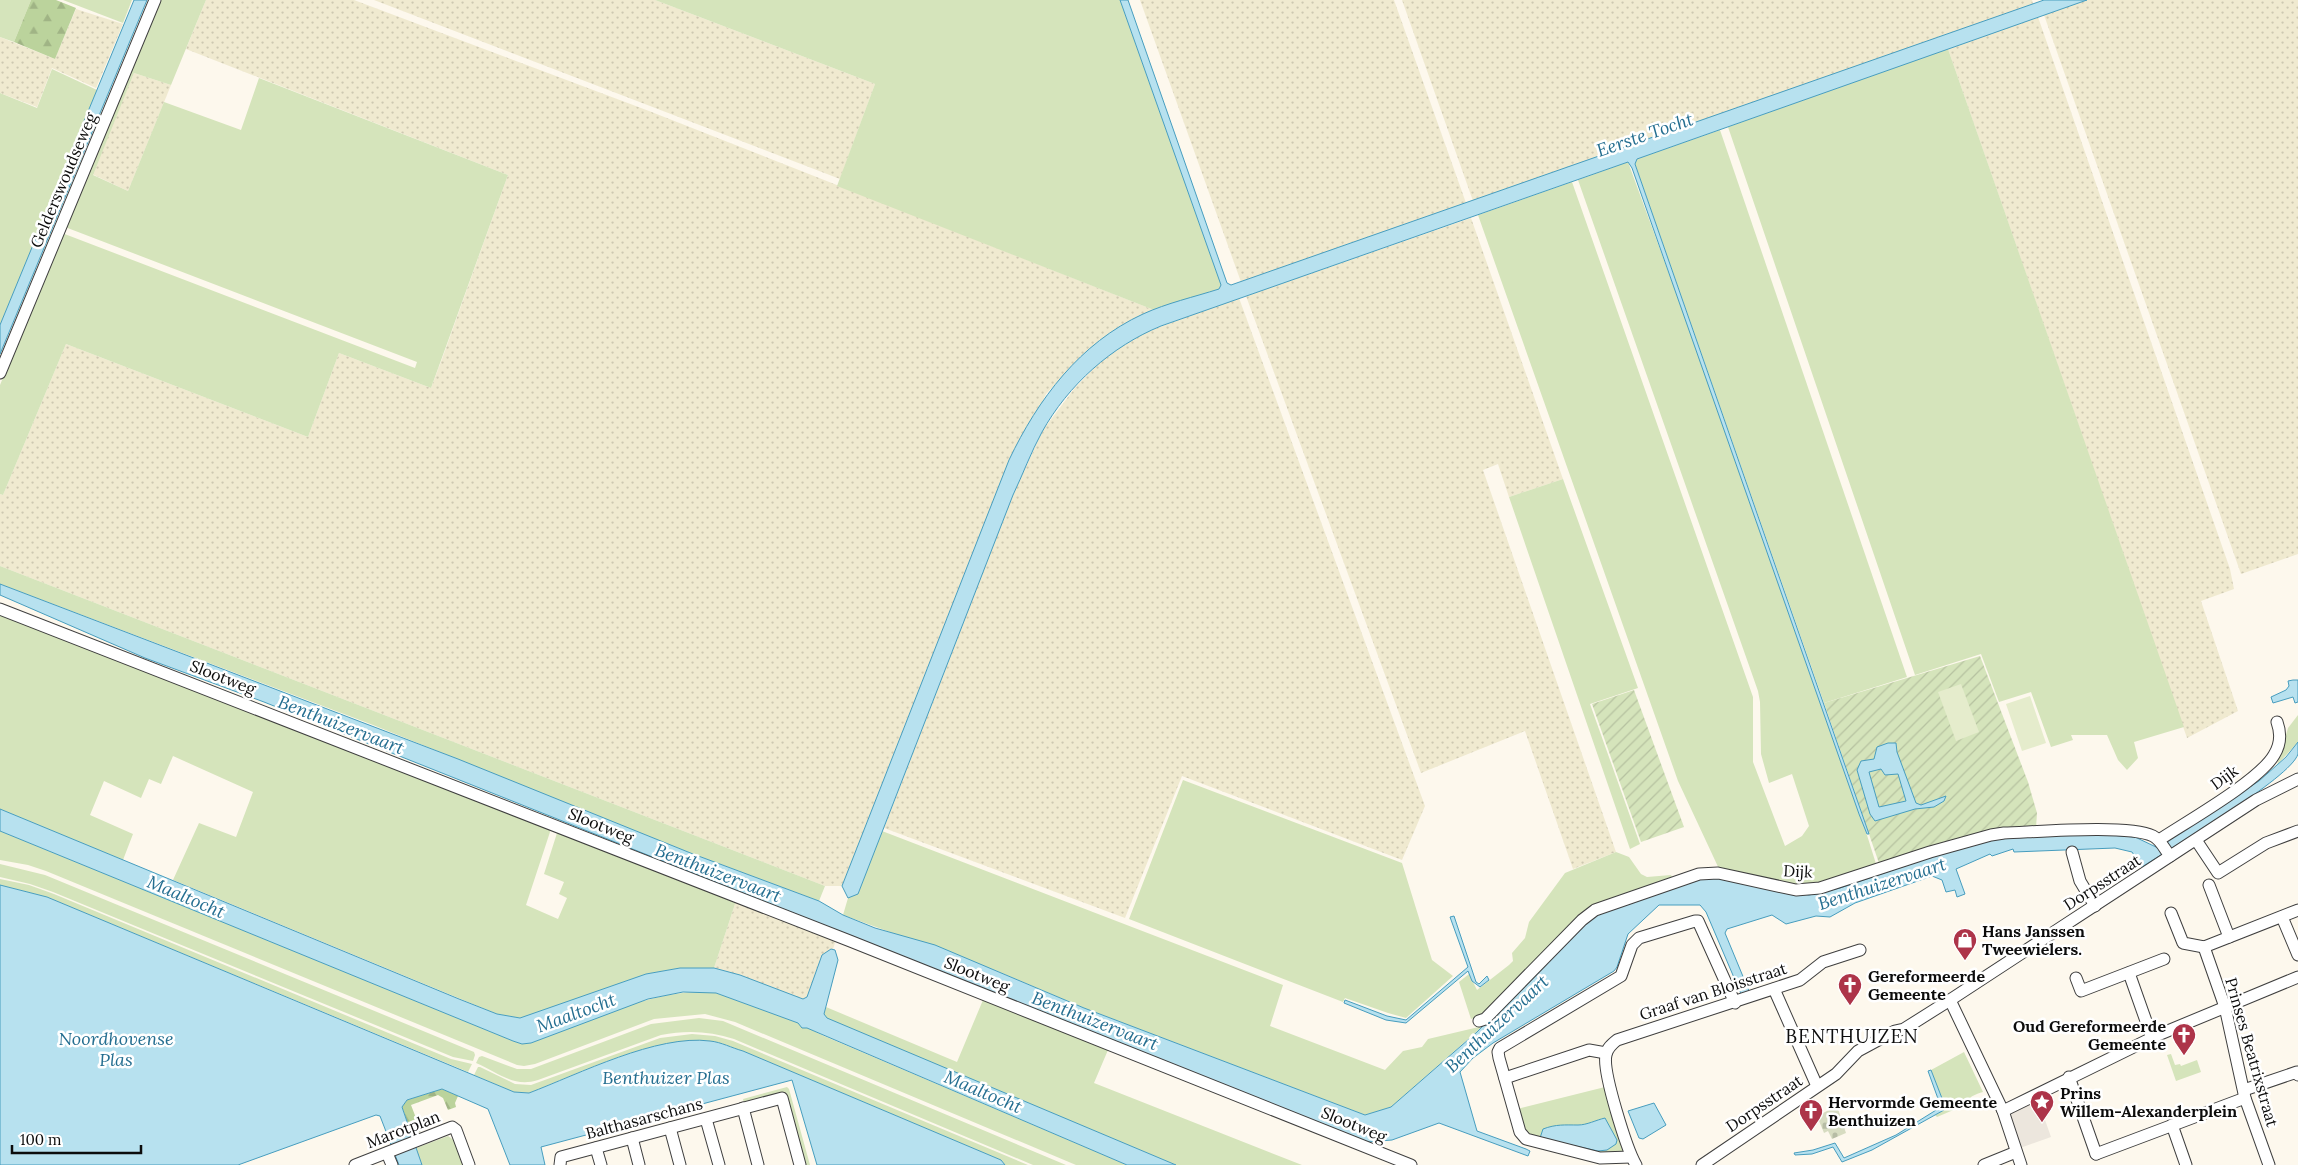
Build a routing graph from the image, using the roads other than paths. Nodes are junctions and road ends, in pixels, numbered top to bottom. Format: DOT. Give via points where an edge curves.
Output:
graph roads {
  1 [pos="155,0"];
  2 [pos="0,373"];
  3 [pos="0,609"];
  4 [pos="2277,722"];
  5 [pos="2298,779"];
  6 [pos="2298,830"];
  7 [pos="2196,840"];
  8 [pos="2164,848"];
  9 [pos="2072,852"];
  10 [pos="2209,885"];
  11 [pos="2095,906"];
  12 [pos="2298,910"];
  13 [pos="2171,913"];
  14 [pos="2282,917"];
  15 [pos="2229,937"];
  16 [pos="2204,947"];
  17 [pos="1860,950"];
  18 [pos="2298,955"];
  19 [pos="2164,959"];
  20 [pos="2129,973"];
  21 [pos="2298,977"];
  22 [pos="2076,978"];
  23 [pos="1774,989"];
  24 [pos="1950,1000"];
  25 [pos="1735,1003"];
  26 [pos="2225,1007"];
  27 [pos="1479,1021"];
  28 [pos="2152,1038"];
  29 [pos="1606,1053"];
  30 [pos="2298,1074"];
  31 [pos="1505,1078"];
  32 [pos="2069,1078"];
  33 [pos="1817,1086"];
  34 [pos="2244,1094"];
  35 [pos="743,1108"];
  36 [pos="2003,1110"];
  37 [pos="706,1119"];
  38 [pos="2172,1125"];
  39 [pos="670,1128"];
  40 [pos="632,1138"];
  41 [pos="596,1148"];
  42 [pos="389,1152"];
  43 [pos="2016,1152"];
  44 [pos="2095,1159"];
  45 [pos="1634,1161"];
  46 [pos="355,1165"];
  47 [pos="392,1165"];
  48 [pos="469,1165"];
  49 [pos="560,1165"];
  50 [pos="601,1165"];
  51 [pos="639,1165"];
  52 [pos="680,1165"];
  53 [pos="719,1165"];
  54 [pos="758,1165"];
  55 [pos="800,1165"];
  56 [pos="1410,1165"];
  57 [pos="1702,1165"];
  58 [pos="1984,1165"];
  59 [pos="2021,1165"];
  60 [pos="2186,1165"];
  61 [pos="2269,1165"];
  1 -- 2 [label="street, Gelderswoudseweg"];
  3 -- 56 [label="street, Slootweg" via="841,937"];
  4 -- 8 [label="street, Dijk" via="2279,741 2267,764 2208,808"];
  5 -- 7 [label="street, Dorpsstraat" via="2256,800"];
  6 -- 7 [label="street" via="2266,843 2218,873"];
  7 -- 8 [label="street, Dorpsstraat"];
  8 -- 11 [label="street, Dorpsstraat"];
  8 -- 27 [label="street, Dijk" via="2144,833 2121,830 1991,835 1808,890 1718,874 1682,878 1595,910 1485,1019"];
  9 -- 11 [label="street" via="2080,881"];
  10 -- 15 [label="street"];
  11 -- 24 [label="street, Dorpsstraat"];
  12 -- 14 [label="street"];
  13 -- 16 [label="street" via="2183,943"];
  14 -- 15 [label="street"];
  14 -- 18 [label="street"];
  15 -- 16 [label="street"];
  16 -- 26 [label="street, Prinses Beatrixstraat"];
  17 -- 23 [label="street, Graaf van Bloisstraat" via="1823,962 1800,980"];
  19 -- 20 [label="street"];
  20 -- 22 [label="street" via="2081,991"];
  20 -- 28 [label="street"];
  21 -- 26 [label="street"];
  23 -- 25 [label="street, Graaf van Bloisstraat"];
  23 -- 33 [label="street"];
  24 -- 33 [label="street, Dorpsstraat" via="1904,1029 1858,1051 1836,1074"];
  24 -- 36 [label="street"];
  25 -- 29 [label="street, Graaf van Bloisstraat" via="1617,1040"];
  25 -- 31 [label="street" via="1698,921 1639,938 1632,945 1621,976 1500,1048 1498,1052"];
  26 -- 28 [label="street"];
  26 -- 34 [label="street, Prinses Beatrixstraat"];
  28 -- 32 [label="street"];
  29 -- 31 [label="street" via="1589,1050"];
  29 -- 45 [label="street" via="1616,1109"];
  30 -- 34 [label="street"];
  31 -- 45 [label="street" via="1520,1132 1526,1140 1600,1158"];
  32 -- 36 [label="street"];
  32 -- 44 [label="street"];
  33 -- 57 [label="street, Dorpsstraat"];
  34 -- 38 [label="street"];
  34 -- 61 [label="street, Prinses Beatrixstraat"];
  35 -- 37 [label="street, Balthasarschans"];
  35 -- 54 [label="street"];
  35 -- 55 [label="street, Balthasarschans" via="782,1098"];
  36 -- 43 [label="street"];
  37 -- 39 [label="street, Balthasarschans"];
  37 -- 53 [label="street"];
  38 -- 44 [label="street"];
  38 -- 60 [label="street"];
  39 -- 40 [label="street, Balthasarschans"];
  39 -- 52 [label="street"];
  40 -- 41 [label="street, Balthasarschans"];
  40 -- 51 [label="street"];
  41 -- 49 [label="street, Balthasarschans" via="560,1157"];
  41 -- 50 [label="street"];
  42 -- 46 [label="street, Marotplan"];
  42 -- 47 [label="street"];
  42 -- 48 [label="street, Marotplan" via="452,1127"];
  43 -- 58 [label="street"];
  43 -- 59 [label="street"];
}
